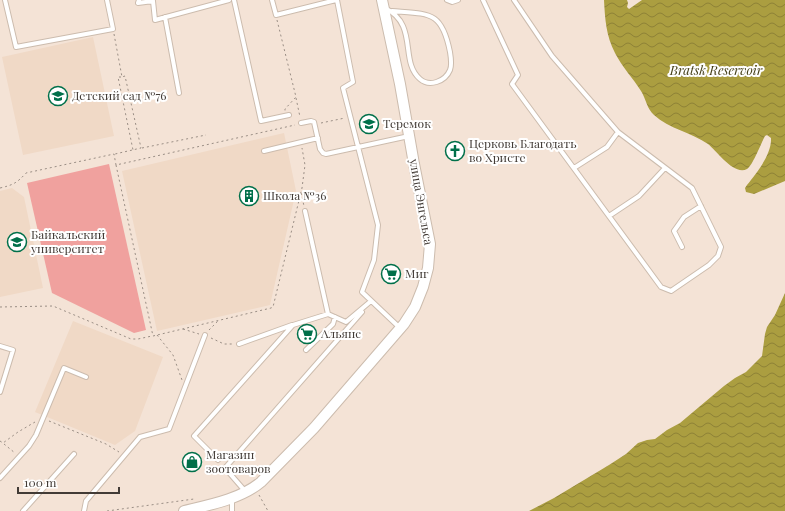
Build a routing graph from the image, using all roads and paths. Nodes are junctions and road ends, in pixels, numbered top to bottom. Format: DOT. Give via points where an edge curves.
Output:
graph roads {
  1 [pos="5,0"];
  2 [pos="107,0"];
  3 [pos="139,0"];
  4 [pos="229,0"];
  5 [pos="234,0"];
  6 [pos="272,0"];
  7 [pos="336,0"];
  8 [pos="447,0"];
  9 [pos="458,0"];
  10 [pos="483,0"];
  11 [pos="514,0"];
  12 [pos="386,6"];
  13 [pos="276,15"];
  14 [pos="165,17"];
  15 [pos="113,29"];
  16 [pos="122,76"];
  17 [pos="179,93"];
  18 [pos="296,97"];
  19 [pos="289,115"];
  20 [pos="350,117"];
  21 [pos="301,123"];
  22 [pos="314,124"];
  23 [pos="618,132"];
  24 [pos="206,135"];
  25 [pos="410,136"];
  26 [pos="318,138"];
  27 [pos="300,142"];
  28 [pos="358,147"];
  29 [pos="141,148"];
  30 [pos="133,150"];
  31 [pos="264,151"];
  32 [pos="114,154"];
  33 [pos="116,165"];
  34 [pos="574,168"];
  35 [pos="665,168"];
  36 [pos="0,188"];
  37 [pos="301,193"];
  38 [pos="701,206"];
  39 [pos="305,211"];
  40 [pos="609,216"];
  41 [pos="682,247"];
  42 [pos="371,301"];
  43 [pos="0,307"];
  44 [pos="328,314"];
  45 [pos="335,317"];
  46 [pos="218,320"];
  47 [pos="293,325"];
  48 [pos="400,328"];
  49 [pos="182,329"];
  50 [pos="157,335"];
  51 [pos="204,335"];
  52 [pos="153,336"];
  53 [pos="239,344"];
  54 [pos="0,346"];
  55 [pos="306,350"];
  56 [pos="86,377"];
  57 [pos="185,388"];
  58 [pos="0,392"];
  59 [pos="42,418"];
  60 [pos="0,441"];
  61 [pos="3,443"];
  62 [pos="74,454"];
  63 [pos="124,456"];
  64 [pos="19,457"];
  65 [pos="218,460"];
  66 [pos="0,478"];
  67 [pos="250,489"];
  68 [pos="232,497"];
  69 [pos="198,499"];
  70 [pos="23,511"];
  71 [pos="84,511"];
  72 [pos="107,511"];
  73 [pos="184,511"];
  74 [pos="232,511"];
  75 [pos="268,511"];
  1 -- 15 [label="lane" via="16,47"];
  2 -- 15 [label="lane"];
  3 -- 14 [label="lane" via="138,3 153,1 155,20"];
  4 -- 14 [label="lane"];
  5 -- 19 [label="lane" via="260,121"];
  6 -- 13 [label="lane"];
  7 -- 13 [label="lane"];
  7 -- 20 [label="lane" via="354,82 343,88"];
  8 -- 9 [label="lane"];
  10 -- 34 [label="lane" via="518,75 512,84"];
  11 -- 23 [label="lane" via="552,56"];
  12 -- 12 [label="lane" via="402,22 412,67 418,77 427,83 434,83 446,77 451,57 448,40 440,23 429,15"];
  12 -- 25 [label="street, улица Энгельса"];
  13 -- 18 [label="path"];
  14 -- 17 [label="lane"];
  15 -- 16 [label="path"];
  16 -- 29 [label="path" via="125,76"];
  16 -- 30 [label="path" via="118,77"];
  18 -- 19 [label="path" via="285,109"];
  18 -- 21 [label="path"];
  20 -- 22 [label="path"];
  20 -- 28 [label="lane"];
  21 -- 22 [label="lane" via="312,121"];
  21 -- 33 [label="path"];
  22 -- 26 [label="lane"];
  23 -- 34 [label="lane" via="607,147"];
  23 -- 35 [label="lane"];
  24 -- 29 [label="path"];
  25 -- 28 [label="lane"];
  25 -- 48 [label="street, улица Энгельса" via="430,244 423,287 415,307"];
  26 -- 27 [label="lane"];
  26 -- 28 [label="lane" via="320,149 326,154"];
  27 -- 31 [label="lane"];
  27 -- 37 [label="path" via="305,165"];
  28 -- 42 [label="lane" via="378,225 374,260 362,292"];
  29 -- 30 [label="path"];
  30 -- 32 [label="path"];
  32 -- 33 [label="path"];
  32 -- 36 [label="path" via="26,173 14,184"];
  33 -- 52 [label="path"];
  34 -- 40 [label="lane"];
  35 -- 38 [label="lane" via="692,188"];
  35 -- 40 [label="lane" via="639,196"];
  37 -- 39 [label="path"];
  37 -- 46 [label="path" via="273,306"];
  38 -- 40 [label="lane" via="721,247 718,256 671,291 661,287"];
  38 -- 41 [label="lane" via="684,217 674,231"];
  39 -- 44 [label="lane"];
  42 -- 45 [label="lane" via="346,322"];
  42 -- 48 [label="lane"];
  42 -- 67 [label="lane" via="225,468"];
  43 -- 52 [label="path" via="53,306 131,339"];
  44 -- 45 [label="lane"];
  44 -- 47 [label="lane"];
  45 -- 55 [label="lane" via="333,324"];
  46 -- 49 [label="path"];
  46 -- 51 [label="path"];
  47 -- 53 [label="lane"];
  47 -- 65 [label="lane" via="194,436"];
  48 -- 67 [label="street, улица Энгельса" via="314,428"];
  49 -- 50 [label="path"];
  49 -- 51 [label="path"];
  50 -- 52 [label="path"];
  50 -- 57 [label="path" via="173,355"];
  51 -- 53 [label="path" via="224,344"];
  51 -- 57 [label="lane"];
  54 -- 58 [label="lane" via="13,350"];
  56 -- 59 [label="lane" via="64,368"];
  57 -- 63 [label="lane" via="169,429 140,437"];
  59 -- 61 [label="path"];
  59 -- 63 [label="path" via="111,446"];
  59 -- 64 [label="lane" via="36,435"];
  60 -- 61 [label="path"];
  61 -- 64 [label="path"];
  62 -- 70 [label="lane"];
  63 -- 71 [label="lane" via="86,501"];
  64 -- 66 [label="lane"];
  67 -- 68 [label="street, улица Энгельса"];
  67 -- 75 [label="path"];
  68 -- 73 [label="street, улица Энгельса"];
  68 -- 74 [label="lane"];
  69 -- 72 [label="path"];
}
